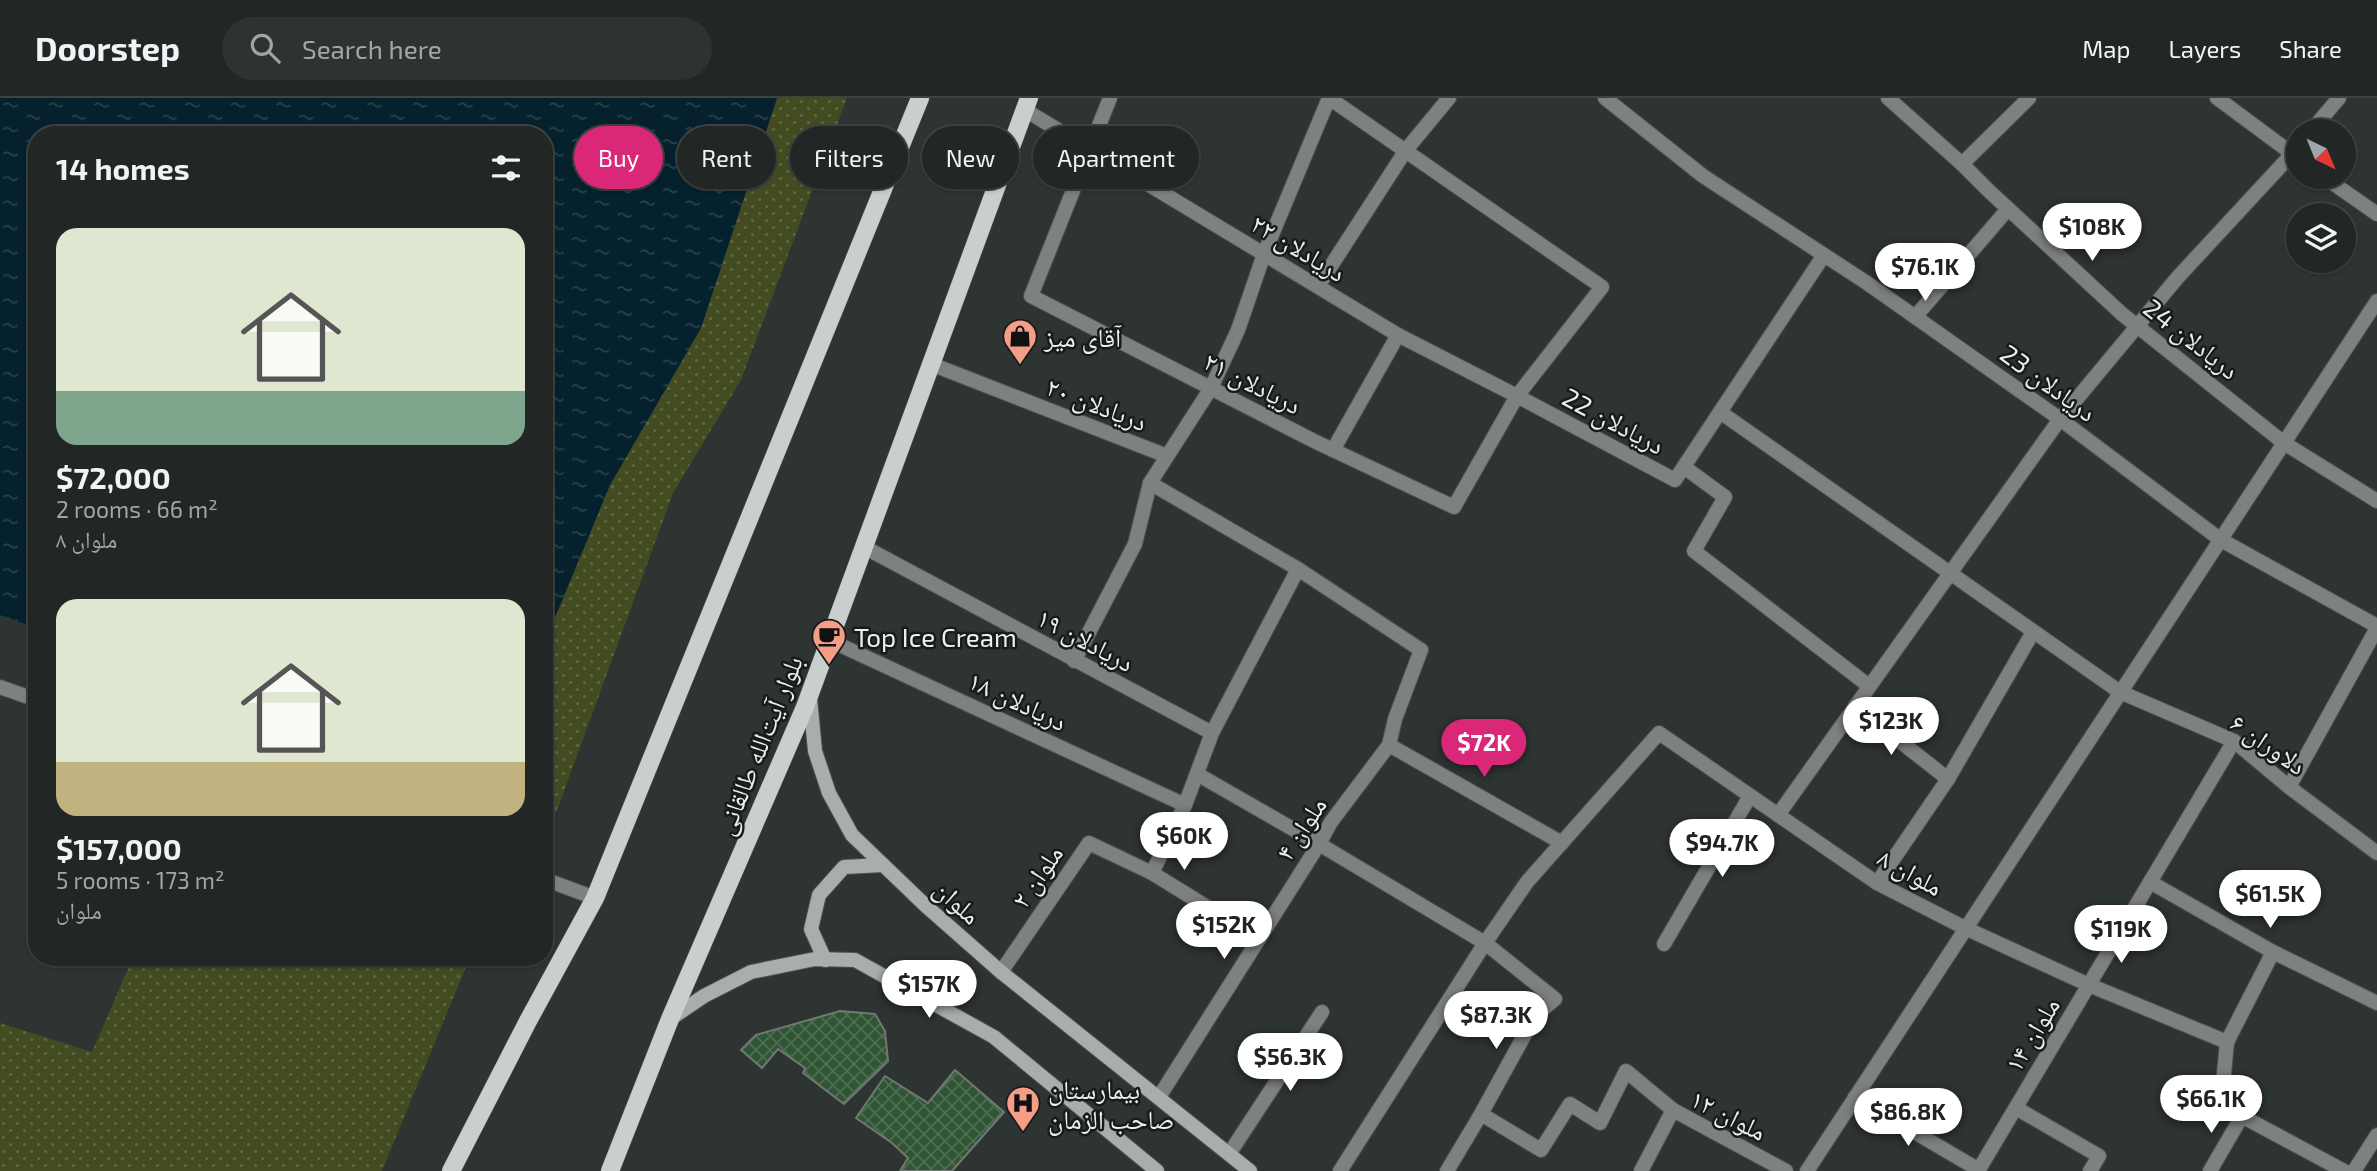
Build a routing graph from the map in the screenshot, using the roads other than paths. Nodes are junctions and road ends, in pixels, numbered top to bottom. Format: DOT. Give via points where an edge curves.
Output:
graph roads {
  1 [pos="920,98"];
  2 [pos="1110,98"];
  3 [pos="1329,98"];
  4 [pos="1449,98"];
  5 [pos="1605,98"];
  6 [pos="1888,98"];
  7 [pos="2029,98"];
  8 [pos="2217,98"];
  9 [pos="2339,98"];
  10 [pos="1027,104"];
  11 [pos="2321,119"];
  12 [pos="1058,126"];
  13 [pos="1099,126"];
  14 [pos="2286,146"];
  15 [pos="1406,150"];
  16 [pos="1962,164"];
  17 [pos="2286,164"];
  18 [pos="1074,189"];
  19 [pos="1156,189"];
  20 [pos="2341,189"];
  21 [pos="2008,209"];
  22 [pos="2377,214"];
  23 [pos="1264,254"];
  24 [pos="1824,255"];
  25 [pos="1318,286"];
  26 [pos="2377,301"];
  27 [pos="1915,317"];
  28 [pos="2136,325"];
  29 [pos="1398,335"];
  30 [pos="932,364"];
  31 [pos="1211,388"];
  32 [pos="1517,396"];
  33 [pos="1720,412"];
  34 [pos="2060,419"];
  35 [pos="2284,443"];
  36 [pos="1333,450"];
  37 [pos="1167,456"];
  38 [pos="1684,467"];
  39 [pos="1150,483"];
  40 [pos="2377,501"];
  41 [pos="2221,540"];
  42 [pos="864,547"];
  43 [pos="1298,569"];
  44 [pos="1950,573"];
  45 [pos="2377,627"];
  46 [pos="2033,632"];
  47 [pos="830,640"];
  48 [pos="1074,661"];
  49 [pos="1869,686"];
  50 [pos="0,687"];
  51 [pos="2120,692"];
  52 [pos="810,693"];
  53 [pos="28,697"];
  54 [pos="1855,706"];
  55 [pos="1212,733"];
  56 [pos="2234,741"];
  57 [pos="1389,745"];
  58 [pos="1197,774"];
  59 [pos="1948,779"];
  60 [pos="2289,787"];
  61 [pos="1750,796"];
  62 [pos="1185,805"];
  63 [pos="1778,815"];
  64 [pos="1562,843"];
  65 [pos="1319,844"];
  66 [pos="2377,853"];
  67 [pos="883,864"];
  68 [pos="1152,873"];
  69 [pos="2150,882"];
  70 [pos="553,883"];
  71 [pos="1877,883"];
  72 [pos="595,898"];
  73 [pos="1965,928"];
  74 [pos="1259,939"];
  75 [pos="1485,943"];
  76 [pos="1664,944"];
  77 [pos="2273,952"];
  78 [pos="825,960"];
  79 [pos="1001,972"];
  80 [pos="2089,985"];
  81 [pos="2377,1003"];
  82 [pos="1322,1012"];
  83 [pos="670,1019"];
  84 [pos="2227,1042"];
  85 [pos="1158,1097"];
  86 [pos="1855,1097"];
  87 [pos="2016,1108"];
  88 [pos="1673,1110"];
  89 [pos="1481,1114"];
  90 [pos="2242,1116"];
  91 [pos="2377,1135"];
  92 [pos="1229,1154"];
  93 [pos="1979,1170"];
  94 [pos="451,1171"];
  95 [pos="610,1171"];
  96 [pos="1157,1171"];
  97 [pos="1250,1171"];
  98 [pos="1340,1171"];
  99 [pos="1447,1171"];
  100 [pos="1641,1171"];
  101 [pos="1786,1171"];
  102 [pos="1807,1171"];
  103 [pos="2090,1171"];
  104 [pos="2210,1171"];
  105 [pos="2344,1171"];
  106 [pos="2354,1171"];
  1 -- 72 [label="main road"];
  2 -- 13 [label="street"];
  3 -- 15 [label="street, دریادلان 22"];
  3 -- 23 [label="street"];
  4 -- 15 [label="street"];
  5 -- 24 [label="street, دریادلان 23" via="1703,176"];
  6 -- 16 [label="street, دریادلان 24"];
  7 -- 16 [label="street"];
  8 -- 14 [label="street"];
  9 -- 11 [label="street"];
  10 -- 12 [label="street, دریادلان ۲۲"];
  10 -- 30 [label="main road, بلوار آیت‌الله طالقانی"];
  15 -- 25 [label="street"];
  15 -- 32 [label="street, دریادلان 22" via="1602,287"];
  16 -- 21 [label="street, دریادلان 24"];
  17 -- 28 [label="street"];
  18 -- 31 [label="street, دریادلان ۲۱" via="1031,296"];
  19 -- 23 [label="street, دریادلان ۲۲"];
  20 -- 22 [label="street"];
  21 -- 27 [label="street"];
  21 -- 28 [label="street, دریادلان 24"];
  23 -- 25 [label="street, دریادلان ۲۲"];
  23 -- 31 [label="street" via="1238,330"];
  24 -- 27 [label="street, دریادلان 23"];
  24 -- 33 [label="street, دریادلان 22"];
  25 -- 29 [label="street, دریادلان ۲۲"];
  26 -- 35 [label="street"];
  27 -- 34 [label="street, دریادلان 23"];
  28 -- 34 [label="street"];
  28 -- 35 [label="street, دریادلان 24"];
  29 -- 32 [label="street, دریادلان ۲۲"];
  29 -- 36 [label="street"];
  30 -- 37 [label="street, دریادلان ۲۰"];
  30 -- 42 [label="main road, بلوار آیت‌الله طالقانی"];
  31 -- 36 [label="street, دریادلان ۲۱"];
  31 -- 37 [label="street"];
  32 -- 36 [label="street, دریادلان ۲۱" via="1454,507"];
  32 -- 38 [label="street, دریادلان 22" via="1675,480"];
  33 -- 38 [label="street, دریادلان 22"];
  33 -- 44 [label="street"];
  34 -- 41 [label="street, دریادلان 23"];
  34 -- 44 [label="street"];
  35 -- 40 [label="street, دریادلان 24"];
  35 -- 41 [label="street"];
  37 -- 39 [label="street"];
  38 -- 49 [label="street" via="1725,497 1694,551"];
  39 -- 43 [label="street"];
  39 -- 48 [label="street" via="1135,544"];
  41 -- 45 [label="street, دریادلان 23"];
  41 -- 51 [label="street"];
  42 -- 47 [label="main road, بلوار آیت‌الله طالقانی"];
  42 -- 48 [label="street, دریادلان ۱۹"];
  43 -- 55 [label="street"];
  43 -- 57 [label="street, ملوان ۴" via="1421,650"];
  44 -- 46 [label="street"];
  44 -- 49 [label="street"];
  45 -- 60 [label="street"];
  46 -- 51 [label="street"];
  46 -- 59 [label="street"];
  47 -- 52 [label="main road, بلوار آیت‌الله طالقانی"];
  47 -- 62 [label="street, دریادلان ۱۸"];
  48 -- 55 [label="street, دریادلان ۱۹"];
  49 -- 54 [label="street"];
  50 -- 53 [label="street"];
  51 -- 56 [label="street, دلاوران ۶"];
  51 -- 73 [label="street"];
  52 -- 67 [label="main road, ملوان" via="815,751 829,793 852,835"];
  52 -- 83 [label="main road, بلوار آیت‌الله طالقانی"];
  54 -- 59 [label="street"];
  54 -- 63 [label="street"];
  55 -- 58 [label="street"];
  56 -- 60 [label="street, دلاوران ۶"];
  56 -- 69 [label="street, ملوان ۱۴"];
  57 -- 64 [label="street"];
  57 -- 65 [label="street, ملوان ۴"];
  58 -- 62 [label="street"];
  58 -- 65 [label="street"];
  59 -- 71 [label="street"];
  60 -- 66 [label="street, دلاوران ۶"];
  61 -- 63 [label="street, ملوان ۸"];
  61 -- 64 [label="street, ملوان ۸" via="1659,733"];
  61 -- 76 [label="street"];
  62 -- 68 [label="street"];
  63 -- 71 [label="street, ملوان ۸"];
  64 -- 75 [label="street, ملوان ۸" via="1527,882"];
  65 -- 74 [label="street, ملوان ۴"];
  65 -- 75 [label="street"];
  67 -- 78 [label="main road" via="844,867 819,895 811,929"];
  67 -- 79 [label="main road, ملوان"];
  68 -- 74 [label="street"];
  68 -- 79 [label="street, ملوان ۲" via="1089,843"];
  69 -- 77 [label="street"];
  69 -- 80 [label="street, ملوان ۱۴"];
  70 -- 72 [label="street"];
  71 -- 73 [label="street, ملوان ۸"];
  72 -- 94 [label="main road"];
  73 -- 80 [label="street, ملوان ۸"];
  73 -- 86 [label="street"];
  74 -- 85 [label="street, ملوان ۴"];
  75 -- 89 [label="street" via="1555,999 1535,1016"];
  75 -- 98 [label="street, ملوان ۸"];
  77 -- 81 [label="street"];
  77 -- 84 [label="street"];
  78 -- 83 [label="main road" via="751,972"];
  78 -- 96 [label="main road" via="855,960 994,1037"];
  79 -- 85 [label="main road, ملوان"];
  80 -- 84 [label="street, ملوان ۸"];
  80 -- 87 [label="street, ملوان ۱۴"];
  82 -- 92 [label="street"];
  83 -- 95 [label="main road, بلوار آیت‌الله طالقانی"];
  84 -- 90 [label="street" via="2221,1105"];
  85 -- 92 [label="main road, ملوان"];
  86 -- 93 [label="street"];
  86 -- 102 [label="street"];
  87 -- 93 [label="street, ملوان ۱۴"];
  87 -- 103 [label="street" via="2099,1156"];
  88 -- 89 [label="street" via="1626,1070 1600,1123 1570,1104 1541,1150"];
  88 -- 100 [label="street, ملوان ۱۲"];
  88 -- 101 [label="street, ملوان ۱۲"];
  89 -- 99 [label="street"];
  90 -- 104 [label="street"];
  90 -- 105 [label="street"];
  91 -- 106 [label="street"];
  92 -- 97 [label="main road, ملوان"];
}
